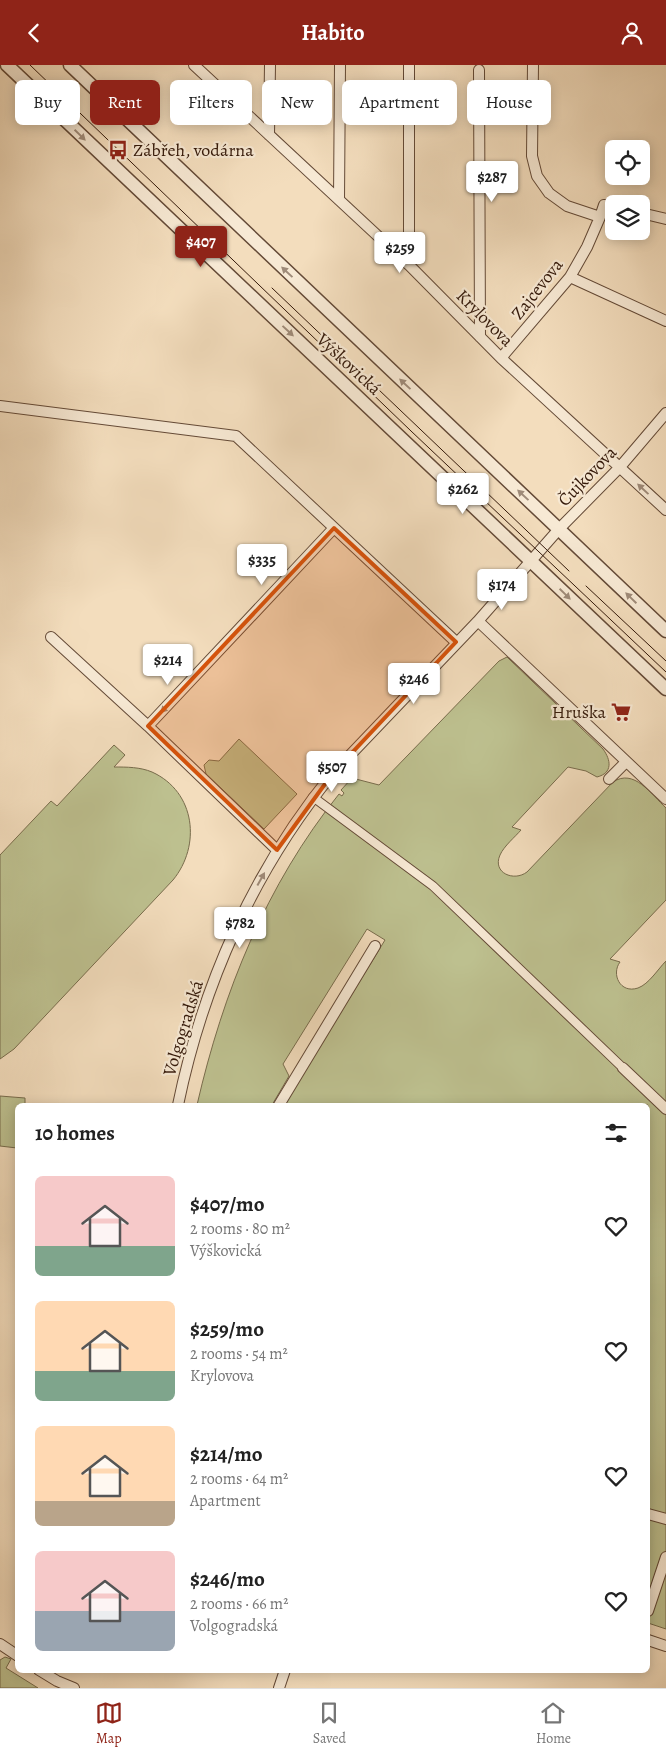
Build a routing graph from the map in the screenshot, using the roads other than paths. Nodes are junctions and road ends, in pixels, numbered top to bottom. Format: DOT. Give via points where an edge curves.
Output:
graph roads {
  1 [pos="7,65"];
  2 [pos="70,65"];
  3 [pos="270,65"];
  4 [pos="340,65"];
  5 [pos="410,65"];
  6 [pos="533,65"];
  7 [pos="198,67"];
  8 [pos="479,70"];
  9 [pos="269,135"];
  10 [pos="339,199"];
  11 [pos="605,211"];
  12 [pos="650,215"];
  13 [pos="600,217"];
  14 [pos="666,219"];
  15 [pos="408,265"];
  16 [pos="570,277"];
  17 [pos="666,321"];
  18 [pos="480,337"];
  19 [pos="502,358"];
  20 [pos="0,406"];
  21 [pos="666,413"];
  22 [pos="620,467"];
  23 [pos="666,510"];
  24 [pos="334,528"];
  25 [pos="559,529"];
  26 [pos="530,560"];
  27 [pos="478,621"];
  28 [pos="666,631"];
  29 [pos="51,637"];
  30 [pos="456,642"];
  31 [pos="666,689"];
  32 [pos="148,726"];
  33 [pos="626,761"];
  34 [pos="609,779"];
  35 [pos="313,797"];
  36 [pos="666,799"];
  37 [pos="277,849"];
  38 [pos="375,946"];
  39 [pos="623,1068"];
  40 [pos="178,1103"];
  41 [pos="280,1103"];
  42 [pos="666,1109"];
  43 [pos="650,1514"];
  44 [pos="666,1519"];
  45 [pos="666,1557"];
  46 [pos="650,1605"];
  47 [pos="650,1641"];
  48 [pos="0,1644"];
  49 [pos="666,1646"];
  50 [pos="15,1655"];
  51 [pos="44,1673"];
  52 [pos="285,1673"];
  53 [pos="74,1688"];
  54 [pos="279,1688"];
  1 -- 26 [label="street, Výškovická, one-way"];
  25 -- 2 [label="street, Výškovická, one-way"];
  3 -- 9 [label="street"];
  4 -- 10 [label="street"];
  5 -- 15 [label="street"];
  6 -- 13 [label="street" via="532,156 537,176 548,193 567,206"];
  7 -- 9 [label="street, Krylovova"];
  8 -- 18 [label="street"];
  9 -- 10 [label="street, Krylovova"];
  10 -- 15 [label="street, Krylovova"];
  11 -- 13 [label="street, Zajcevova"];
  12 -- 14 [label="street"];
  13 -- 16 [label="street, Zajcevova"];
  15 -- 18 [label="street, Krylovova"];
  16 -- 17 [label="street"];
  16 -- 19 [label="street, Zajcevova"];
  18 -- 19 [label="street, Krylovova"];
  19 -- 22 [label="street, Krylovova"];
  20 -- 24 [label="street" via="236,436"];
  21 -- 22 [label="street, Čujkovova"];
  23 -- 22 [label="street, Krylovova, one-way"];
  22 -- 25 [label="street, Čujkovova"];
  24 -- 30 [label="street"];
  24 -- 32 [label="street, one-way"];
  25 -- 26 [label="street, Čujkovova"];
  28 -- 25 [label="street, Výškovická, one-way"];
  26 -- 27 [label="street, Volgogradská"];
  26 -- 31 [label="street, Výškovická, one-way"];
  27 -- 30 [label="street, Volgogradská"];
  27 -- 33 [label="street"];
  29 -- 32 [label="street"];
  30 -- 35 [label="street, Volgogradská"];
  32 -- 37 [label="street"];
  33 -- 34 [label="street"];
  33 -- 36 [label="street"];
  35 -- 37 [label="street, Volgogradská"];
  35 -- 39 [label="street" via="433,886"];
  40 -- 37 [label="street, Volgogradská, one-way" via="209,993 251,896"];
  38 -- 41 [label="street"];
  39 -- 42 [label="street"];
  43 -- 44 [label="street"];
  45 -- 46 [label="street"];
  47 -- 49 [label="street"];
  48 -- 50 [label="street"];
  51 -- 53 [label="street"];
  52 -- 54 [label="street"];
}
